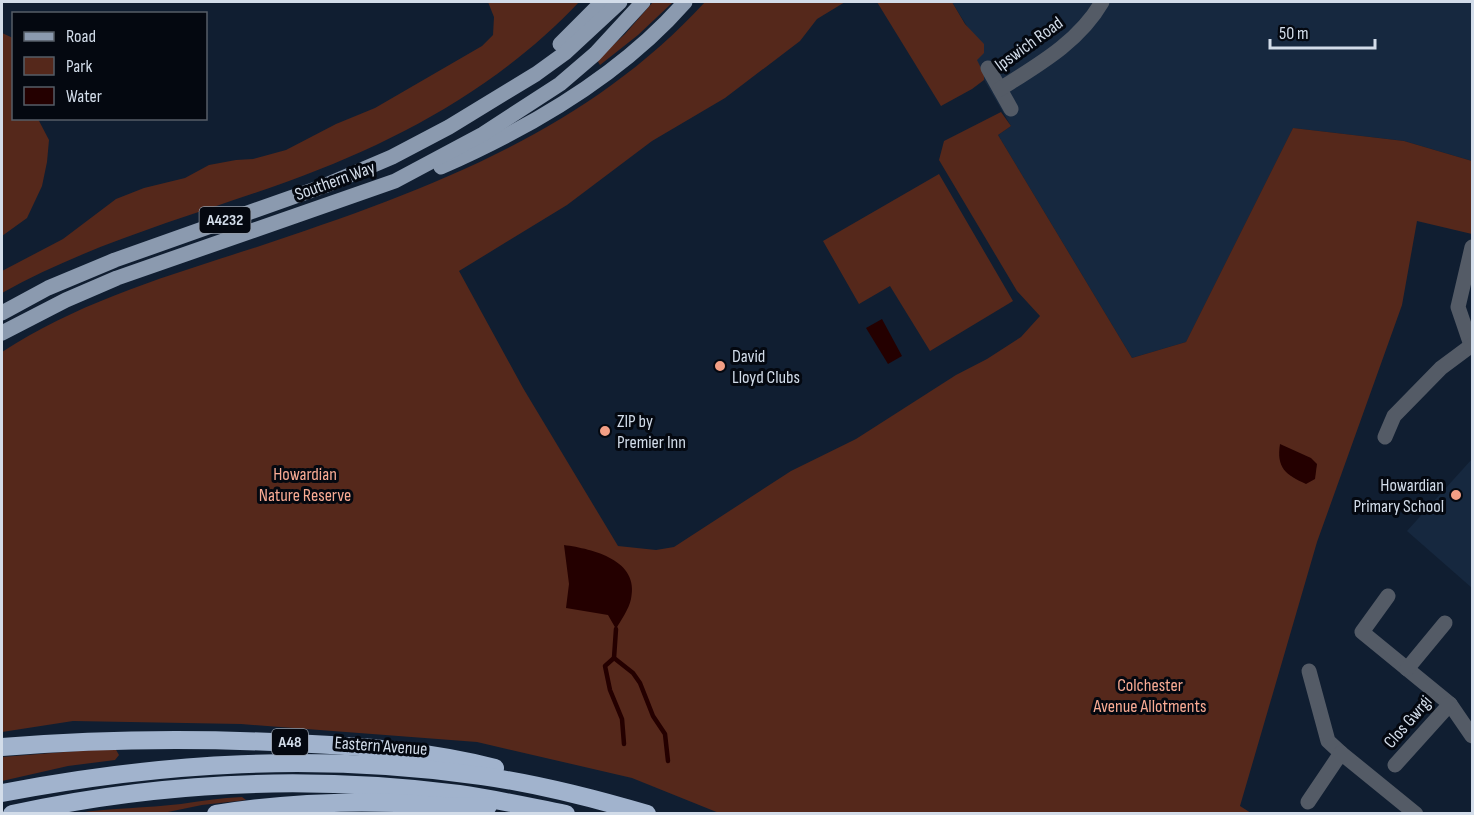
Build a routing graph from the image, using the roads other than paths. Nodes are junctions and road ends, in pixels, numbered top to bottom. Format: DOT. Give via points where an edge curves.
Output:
graph roads {
  1 [pos="602,2"];
  2 [pos="620,2"];
  3 [pos="643,2"];
  4 [pos="686,2"];
  5 [pos="1102,2"];
  6 [pos="997,90"];
  7 [pos="503,93"];
  8 [pos="395,181"];
  9 [pos="1473,247"];
  10 [pos="2,313"];
  11 [pos="2,333"];
  12 [pos="1472,345"];
  13 [pos="1385,437"];
  14 [pos="1388,596"];
  15 [pos="1445,623"];
  16 [pos="1407,669"];
  17 [pos="1309,671"];
  18 [pos="1450,704"];
  19 [pos="1473,736"];
  20 [pos="2,747"];
  21 [pos="1341,753"];
  22 [pos="1395,765"];
  23 [pos="2,793"];
  24 [pos="572,793"];
  25 [pos="1308,802"];
  26 [pos="516,804"];
  27 [pos="12,813"];
  28 [pos="216,813"];
  29 [pos="566,813"];
  30 [pos="647,813"];
  31 [pos="1416,813"];
  1 -- 7 [label="main road"];
  2 -- 7 [label="main road, Southern Way / A4232" via="565,53"];
  3 -- 8 [label="main road, Southern Way / A4232" via="595,54 560,84 483,135"];
  4 -- 8 [label="main road" via="618,63 547,112 477,151"];
  5 -- 6 [label="street, Ipswich Road" via="1061,49"];
  7 -- 10 [label="main road, Southern Way / A4232" via="392,158 115,260 48,288"];
  8 -- 11 [label="main road, Southern Way / A4232" via="117,278"];
  9 -- 12 [label="street" via="1458,307"];
  12 -- 13 [label="street" via="1441,368 1394,416"];
  14 -- 16 [label="street, Clos Gwrgi" via="1362,632"];
  15 -- 16 [label="street, Clos Gwrgi"];
  16 -- 18 [label="street, Clos Gwrgi"];
  17 -- 21 [label="street" via="1328,741"];
  18 -- 19 [label="street, Clos Gwrgi"];
  18 -- 22 [label="street, Clos Gwrgi"];
  20 -- 24 [label="highway, A48" via="190,738 350,745 456,758"];
  21 -- 25 [label="street"];
  21 -- 31 [label="street"];
  23 -- 24 [label="highway, Eastern Avenue / A48" via="126,772 287,762 392,766 483,776"];
  24 -- 30 [label="highway, Eastern Avenue / A48"];
  26 -- 27 [label="highway" via="402,788 310,783 132,793"];
  26 -- 28 [label="highway" via="463,808 330,802"];
  26 -- 29 [label="highway"];
}
